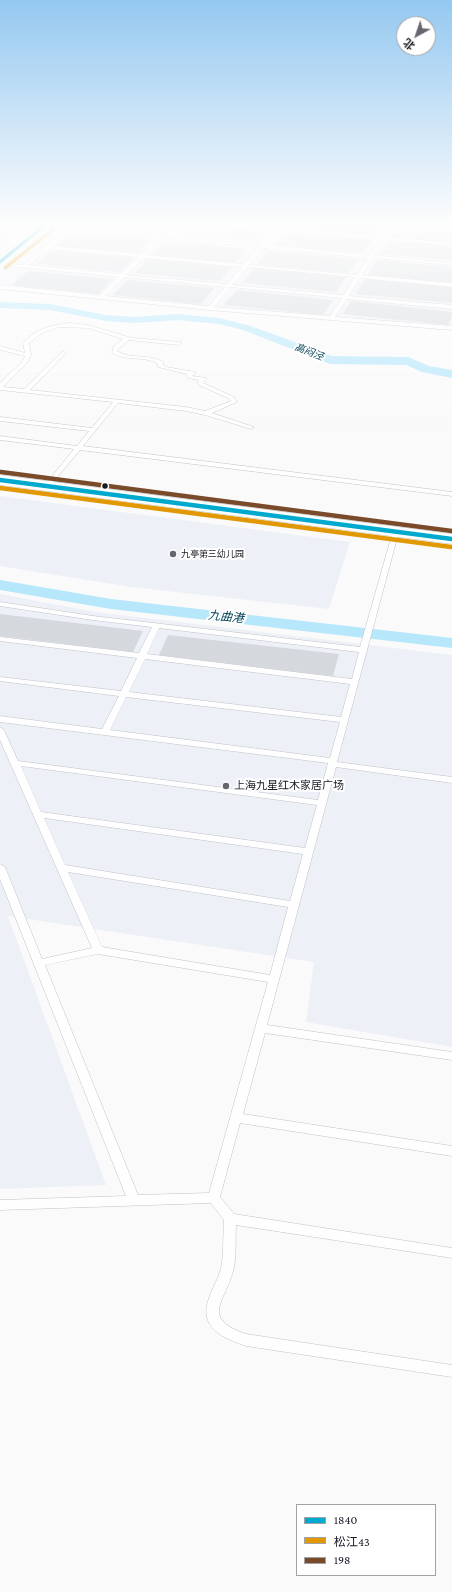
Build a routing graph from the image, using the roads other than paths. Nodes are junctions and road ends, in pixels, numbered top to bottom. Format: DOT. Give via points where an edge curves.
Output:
graph roads {
  1 [pos="114,298"];
  2 [pos="218,298"];
  3 [pos="344,298"];
  4 [pos="358,298"];
  5 [pos="210,308"];
  6 [pos="452,308"];
  7 [pos="332,318"];
  8 [pos="452,328"];
  9 [pos="128,338"];
  10 [pos="179,343"];
  11 [pos="0,348"];
  12 [pos="63,353"];
  13 [pos="28,355"];
  14 [pos="0,387"];
  15 [pos="26,390"];
  16 [pos="117,401"];
  17 [pos="206,413"];
  18 [pos="0,419"];
  19 [pos="251,427"];
  20 [pos="93,430"];
  21 [pos="0,438"];
  22 [pos="78,448"];
  23 [pos="0,480"];
  24 [pos="47,486"];
  25 [pos="452,494"];
  26 [pos="396,532"];
  27 [pos="452,539"];
  28 [pos="0,604"];
  29 [pos="157,625"];
  30 [pos="0,639"];
  31 [pos="364,648"];
  32 [pos="142,656"];
  33 [pos="0,679"];
  34 [pos="355,682"];
  35 [pos="124,694"];
  36 [pos="0,719"];
  37 [pos="344,720"];
  38 [pos="0,730"];
  39 [pos="106,732"];
  40 [pos="15,763"];
  41 [pos="333,763"];
  42 [pos="452,780"];
  43 [pos="322,803"];
  44 [pos="38,814"];
  45 [pos="308,852"];
  46 [pos="0,867"];
  47 [pos="62,868"];
  48 [pos="294,905"];
  49 [pos="98,950"];
  50 [pos="39,963"];
  51 [pos="274,979"];
  52 [pos="261,1028"];
  53 [pos="452,1056"];
  54 [pos="236,1118"];
  55 [pos="452,1151"];
  56 [pos="214,1198"];
  57 [pos="134,1201"];
  58 [pos="0,1205"];
  59 [pos="230,1219"];
  60 [pos="452,1253"];
  61 [pos="452,1371"];
  1 -- 5 [label="lane"];
  2 -- 5 [label="lane"];
  3 -- 7 [label="lane"];
  4 -- 6 [label="lane"];
  5 -- 7 [label="lane"];
  7 -- 8 [label="lane"];
  9 -- 10 [label="lane"];
  9 -- 13 [label="lane" via="84,326 52,327 29,339 26,343"];
  9 -- 17 [label="lane" via="115,348 114,352 118,356 154,359 165,368 193,373 190,377 204,379 201,384 232,398 234,402"];
  11 -- 13 [label="lane"];
  12 -- 15 [label="lane"];
  13 -- 14 [label="lane" via="24,363"];
  14 -- 15 [label="lane"];
  15 -- 16 [label="lane"];
  16 -- 17 [label="lane"];
  16 -- 20 [label="lane"];
  17 -- 19 [label="lane"];
  18 -- 20 [label="lane"];
  20 -- 22 [label="lane"];
  21 -- 22 [label="lane"];
  22 -- 24 [label="lane"];
  22 -- 25 [label="lane"];
  23 -- 24 [label="street"];
  24 -- 26 [label="street"];
  26 -- 27 [label="street"];
  26 -- 31 [label="lane"];
  28 -- 29 [label="lane"];
  29 -- 31 [label="lane"];
  29 -- 32 [label="lane"];
  30 -- 32 [label="lane"];
  31 -- 34 [label="lane"];
  32 -- 34 [label="lane"];
  32 -- 35 [label="lane"];
  33 -- 35 [label="lane"];
  34 -- 37 [label="lane"];
  35 -- 37 [label="lane"];
  35 -- 39 [label="lane"];
  36 -- 39 [label="lane"];
  37 -- 41 [label="lane"];
  38 -- 40 [label="lane"];
  39 -- 41 [label="lane"];
  40 -- 43 [label="lane"];
  40 -- 44 [label="lane"];
  41 -- 42 [label="lane"];
  41 -- 43 [label="lane"];
  43 -- 45 [label="lane"];
  44 -- 45 [label="lane"];
  44 -- 47 [label="lane"];
  45 -- 48 [label="lane"];
  46 -- 50 [label="lane"];
  47 -- 48 [label="lane"];
  47 -- 49 [label="lane"];
  48 -- 51 [label="lane"];
  49 -- 50 [label="lane"];
  49 -- 51 [label="lane"];
  50 -- 57 [label="lane"];
  51 -- 52 [label="lane"];
  52 -- 53 [label="lane"];
  52 -- 54 [label="lane"];
  54 -- 55 [label="lane"];
  54 -- 56 [label="lane"];
  56 -- 57 [label="lane"];
  56 -- 59 [label="lane"];
  57 -- 58 [label="lane"];
  59 -- 60 [label="lane"];
  59 -- 61 [label="lane" via="227,1271 212,1312 217,1324 229,1334 246,1340"];
}
